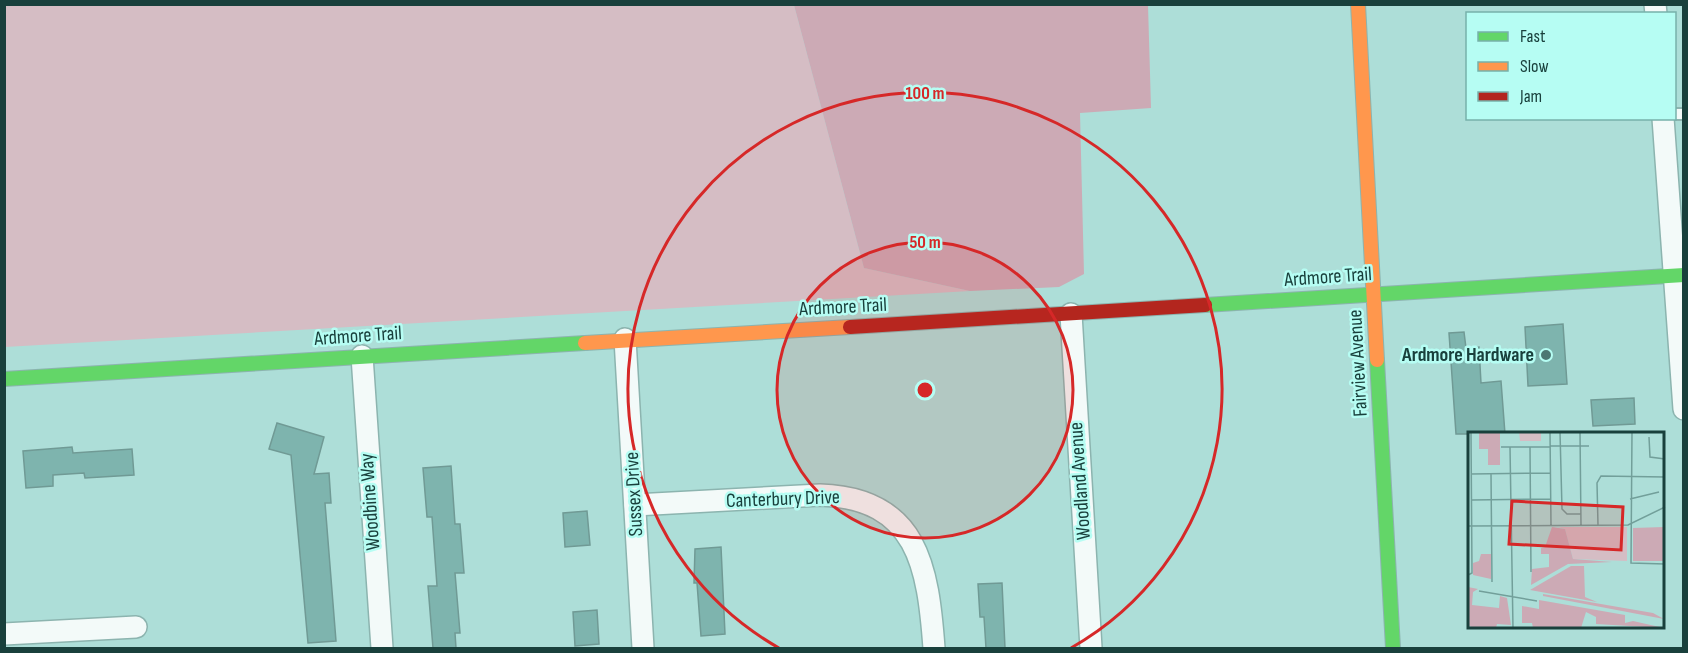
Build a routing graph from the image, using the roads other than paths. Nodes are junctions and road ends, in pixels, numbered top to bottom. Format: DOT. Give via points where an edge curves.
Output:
graph roads {
  1 [pos="1358,4"];
  2 [pos="1663,120"];
  3 [pos="1678,276"];
  4 [pos="1375,293"];
  5 [pos="1071,314"];
  6 [pos="626,339"];
  7 [pos="362,356"];
  8 [pos="4,379"];
  9 [pos="1683,410"];
  10 [pos="635,505"];
  11 [pos="136,627"];
  12 [pos="4,634"];
  13 [pos="382,648"];
  14 [pos="643,648"];
  15 [pos="934,648"];
  16 [pos="1091,648"];
  17 [pos="1393,648"];
  1 -- 4 [label="street, Fairview Avenue"];
  2 -- 3 [label="street"];
  3 -- 4 [label="street, Ardmore Trail"];
  3 -- 9 [label="street"];
  4 -- 5 [label="street, Ardmore Trail"];
  4 -- 17 [label="street, Fairview Avenue"];
  5 -- 6 [label="street, Ardmore Trail"];
  5 -- 16 [label="street, Woodland Avenue"];
  6 -- 7 [label="street, Ardmore Trail"];
  6 -- 10 [label="street, Sussex Drive"];
  7 -- 8 [label="street, Ardmore Trail"];
  7 -- 13 [label="street, Woodbine Way"];
  10 -- 14 [label="street, Sussex Drive"];
  10 -- 15 [label="street, Canterbury Drive" via="820,495 846,496 867,503 903,530 926,571"];
  11 -- 12 [label="street"];
}
